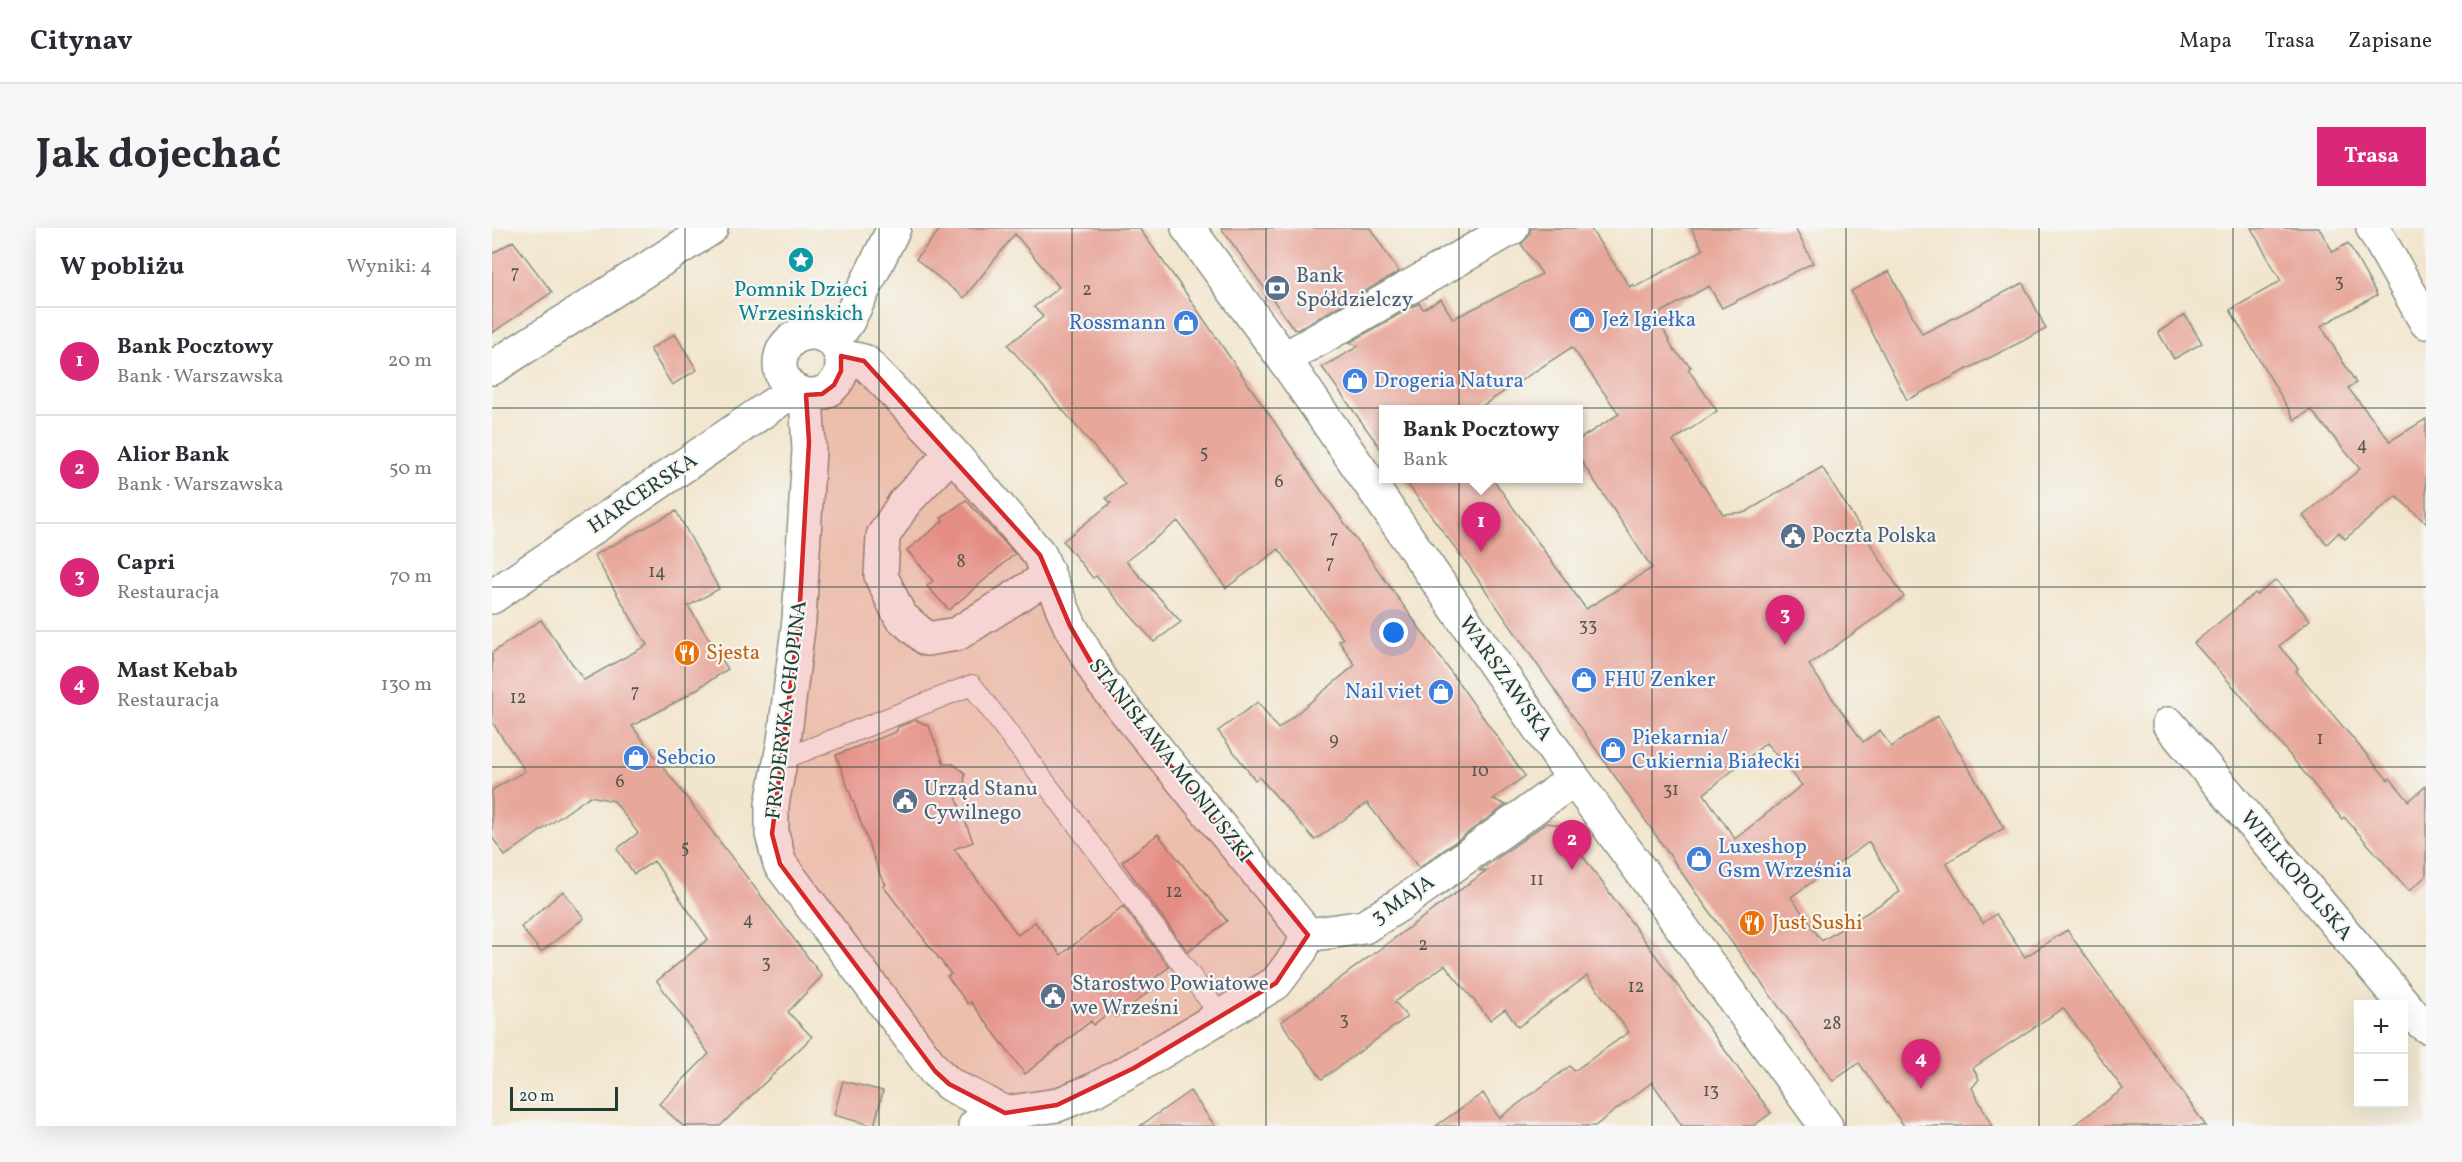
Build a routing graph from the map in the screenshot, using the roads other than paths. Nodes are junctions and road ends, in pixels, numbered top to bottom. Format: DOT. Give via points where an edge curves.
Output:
graph roads {
  1 [pos="711,228"];
  2 [pos="894,228"];
  3 [pos="1188,228"];
  4 [pos="1512,228"];
  5 [pos="2373,228"];
  6 [pos="2426,322"];
  7 [pos="837,349"];
  8 [pos="1284,359"];
  9 [pos="492,368"];
  10 [pos="799,392"];
  11 [pos="952,453"];
  12 [pos="1049,576"];
  13 [pos="492,597"];
  14 [pos="2169,724"];
  15 [pos="781,760"];
  16 [pos="1574,779"];
  17 [pos="1308,935"];
  18 [pos="1221,1016"];
  19 [pos="2426,1026"];
  20 [pos="1005,1113"];
  21 [pos="975,1126"];
  22 [pos="1826,1126"];
  1 -- 9 [label="street"];
  2 -- 7 [label="street"];
  3 -- 8 [label="street, WARSZAWSKA"];
  4 -- 8 [label="street"];
  5 -- 6 [label="street"];
  7 -- 10 [label="street" via="842,371 834,385 822,394"];
  7 -- 10 [label="street" via="820,334 797,336 790,341 782,353 780,369 786,383"];
  7 -- 11 [label="street, STANISŁAWA MONIUSZKI" via="864,361"];
  8 -- 16 [label="street, WARSZAWSKA"];
  10 -- 13 [label="street, HARCERSKA" via="781,399"];
  10 -- 15 [label="street, FRYDERYKA CHOPINA" via="809,450 800,620"];
  11 -- 12 [label="street, STANISŁAWA MONIUSZKI" via="1040,555"];
  11 -- 12 [label="street" via="905,502 883,536 881,576 900,616 927,639 957,634"];
  12 -- 17 [label="street, STANISŁAWA MONIUSZKI" via="1070,626 1103,683"];
  14 -- 19 [label="street, WIELKOPOLSKA"];
  15 -- 18 [label="lane" via="972,685"];
  15 -- 20 [label="street, FRYDERYKA CHOPINA" via="772,804 772,834 780,864 935,1071 949,1084"];
  16 -- 17 [label="street, 3 MAJA" via="1364,927"];
  16 -- 22 [label="street, WARSZAWSKA"];
  17 -- 18 [label="street" via="1276,983"];
  18 -- 20 [label="street" via="1094,1090 1057,1105"];
  20 -- 21 [label="street"];
}
